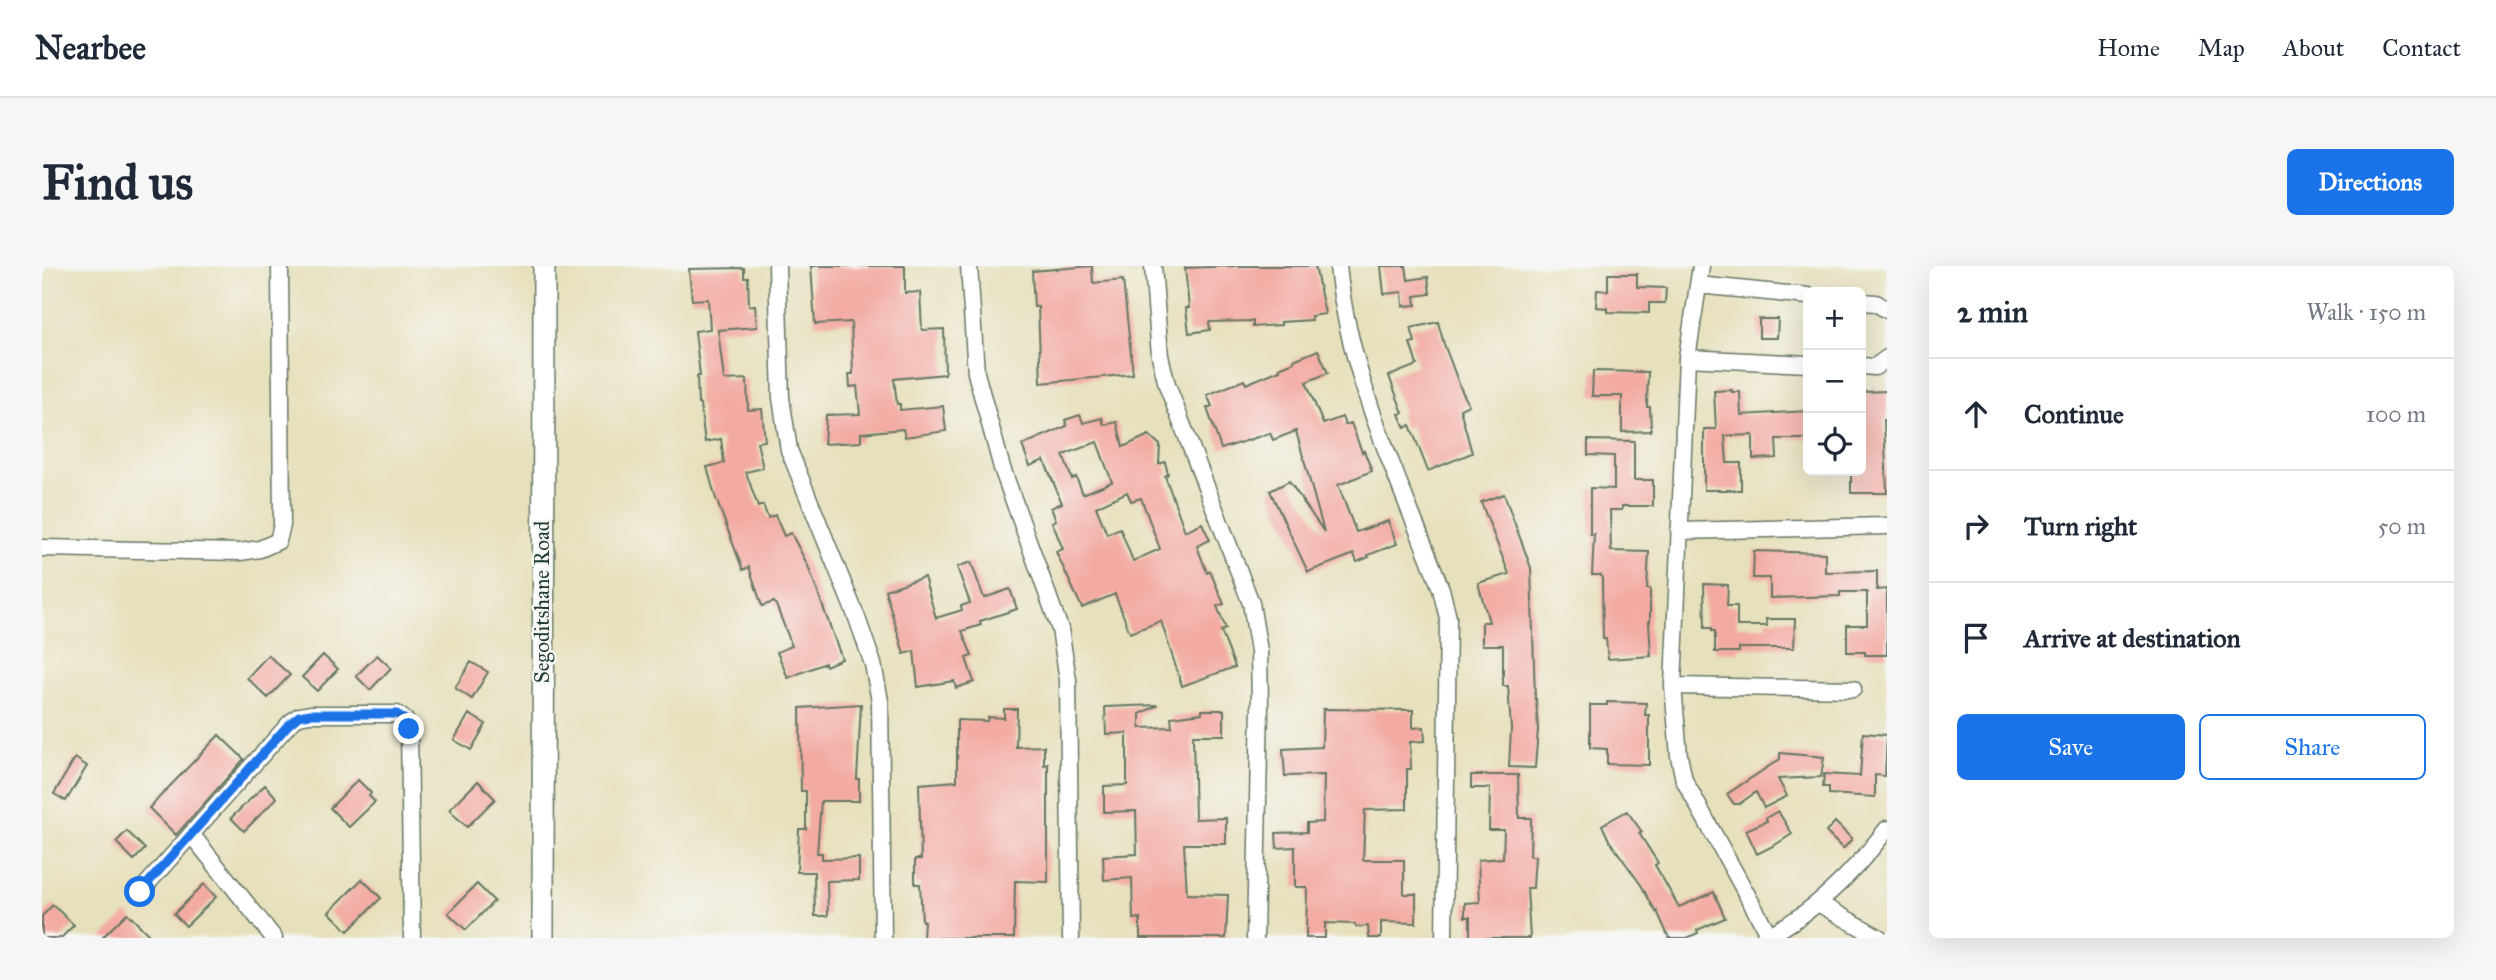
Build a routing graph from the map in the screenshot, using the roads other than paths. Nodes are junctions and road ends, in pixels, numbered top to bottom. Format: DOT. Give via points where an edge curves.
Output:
graph roads {
  1 [pos="280,266"];
  2 [pos="544,266"];
  3 [pos="777,266"];
  4 [pos="969,266"];
  5 [pos="1153,266"];
  6 [pos="1338,266"];
  7 [pos="1701,266"];
  8 [pos="1698,285"];
  9 [pos="1803,296"];
  10 [pos="1866,302"];
  11 [pos="1887,310"];
  12 [pos="1687,358"];
  13 [pos="1887,358"];
  14 [pos="1803,364"];
  15 [pos="1866,366"];
  16 [pos="1887,526"];
  17 [pos="1679,531"];
  18 [pos="42,548"];
  19 [pos="1673,686"];
  20 [pos="1853,689"];
  21 [pos="1887,829"];
  22 [pos="191,834"];
  23 [pos="140,892"];
  24 [pos="1818,903"];
  25 [pos="1766,937"];
  26 [pos="274,938"];
  27 [pos="412,938"];
  28 [pos="543,938"];
  29 [pos="883,938"];
  30 [pos="1071,938"];
  31 [pos="1255,938"];
  32 [pos="1444,938"];
  33 [pos="1880,938"];
  1 -- 18 [label="street" via="282,525 278,541 240,552"];
  2 -- 28 [label="street, Segoditshane Road"];
  3 -- 29 [label="street" via="781,398 789,450 861,629 880,702"];
  4 -- 30 [label="street" via="976,373 1003,468 1060,629 1068,680"];
  5 -- 31 [label="street" via="1160,356 1167,385 1251,603 1259,652"];
  6 -- 32 [label="street" via="1359,375 1448,618"];
  7 -- 8 [label="street"];
  8 -- 9 [label="street"];
  8 -- 12 [label="street"];
  10 -- 11 [label="street"];
  12 -- 14 [label="street"];
  12 -- 17 [label="street"];
  13 -- 15 [label="street" via="1875,367"];
  16 -- 17 [label="street"];
  17 -- 19 [label="street"];
  19 -- 20 [label="street"];
  19 -- 25 [label="street" via="1684,780"];
  21 -- 24 [label="street"];
  22 -- 23 [label="street"];
  22 -- 26 [label="street"];
  22 -- 27 [label="street" via="299,716 397,714 409,729"];
  24 -- 25 [label="street"];
  24 -- 33 [label="street"];
}
